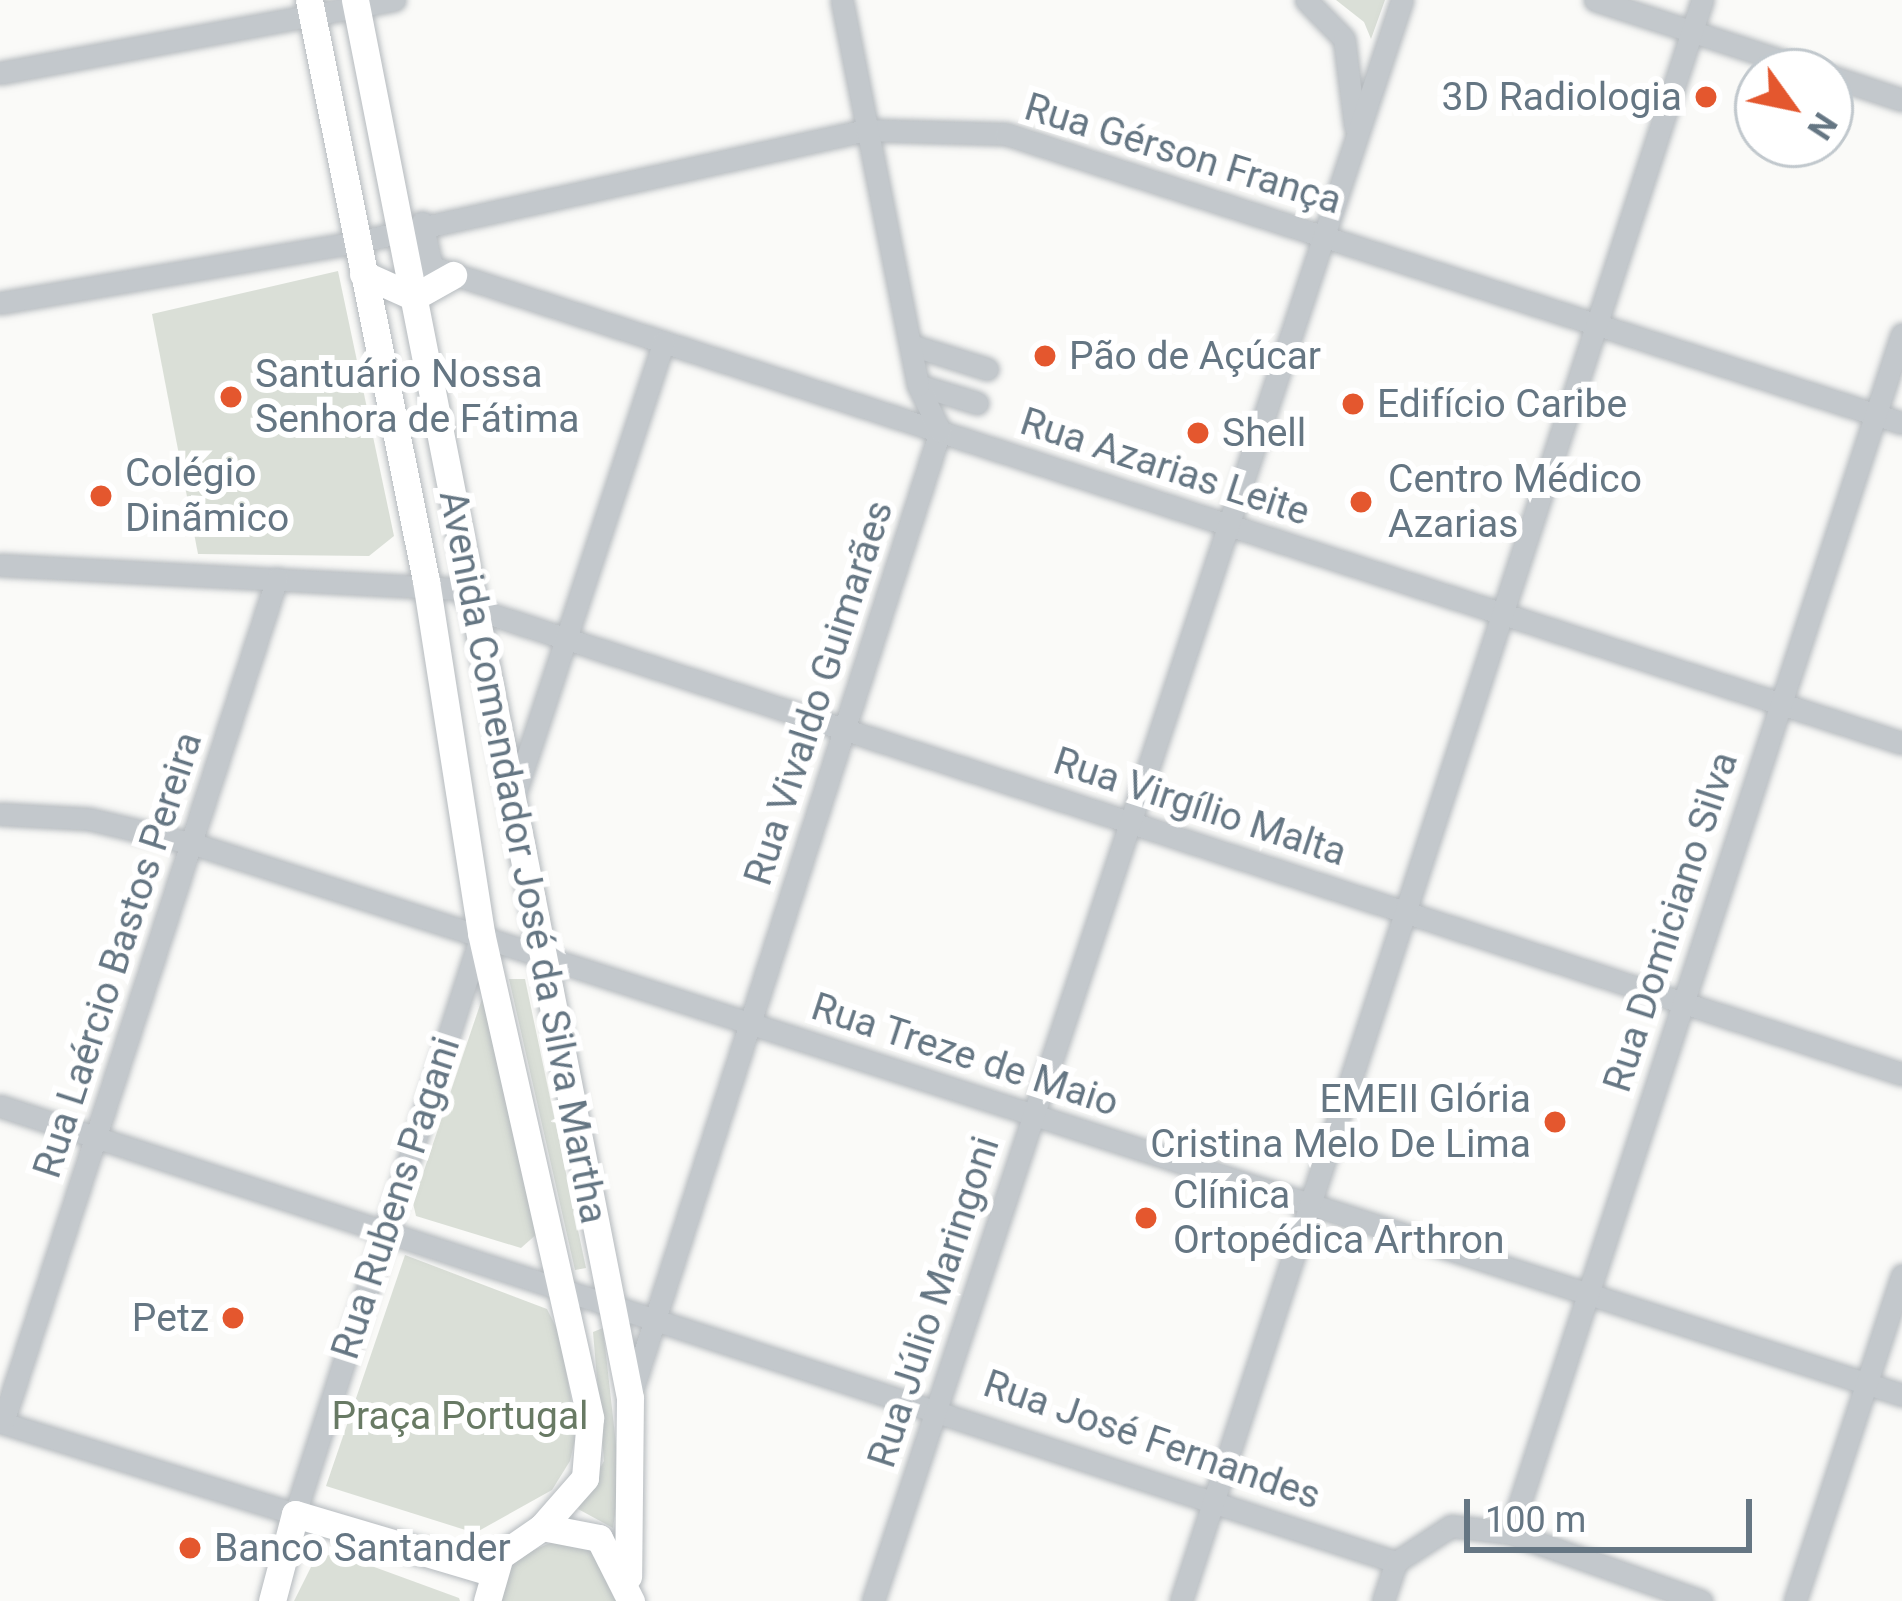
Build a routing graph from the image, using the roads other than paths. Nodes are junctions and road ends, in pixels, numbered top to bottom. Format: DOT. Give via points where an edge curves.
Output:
graph roads {
  1 [pos="394,0"];
  2 [pos="842,0"];
  3 [pos="1306,0"];
  4 [pos="1402,0"];
  5 [pos="1595,0"];
  6 [pos="1702,0"];
  7 [pos="356,4"];
  8 [pos="310,8"];
  9 [pos="1692,31"];
  10 [pos="1743,48"];
  11 [pos="0,73"];
  12 [pos="1854,84"];
  13 [pos="1902,100"];
  14 [pos="866,130"];
  15 [pos="1355,133"];
  16 [pos="411,224"];
  17 [pos="1318,234"];
  18 [pos="357,242"];
  19 [pos="430,267"];
  20 [pos="363,274"];
  21 [pos="414,297"];
  22 [pos="0,303"];
  23 [pos="1597,326"];
  24 [pos="423,334"];
  25 [pos="1902,334"];
  26 [pos="664,342"];
  27 [pos="381,345"];
  28 [pos="911,345"];
  29 [pos="987,369"];
  30 [pos="919,385"];
  31 [pos="976,404"];
  32 [pos="1876,414"];
  33 [pos="1902,423"];
  34 [pos="940,431"];
  35 [pos="1222,524"];
  36 [pos="0,565"];
  37 [pos="277,578"];
  38 [pos="416,583"];
  39 [pos="475,609"];
  40 [pos="1502,616"];
  41 [pos="432,618"];
  42 [pos="568,635"];
  43 [pos="1779,703"];
  44 [pos="847,728"];
  45 [pos="1902,742"];
  46 [pos="514,797"];
  47 [pos="0,814"];
  48 [pos="1126,820"];
  49 [pos="194,844"];
  50 [pos="1402,912"];
  51 [pos="481,933"];
  52 [pos="536,953"];
  53 [pos="1683,1003"];
  54 [pos="751,1025"];
  55 [pos="1902,1074"];
  56 [pos="0,1106"];
  57 [pos="1033,1114"];
  58 [pos="97,1137"];
  59 [pos="1310,1204"];
  60 [pos="387,1227"];
  61 [pos="1902,1275"];
  62 [pos="566,1288"];
  63 [pos="1588,1297"];
  64 [pos="610,1301"];
  65 [pos="659,1317"];
  66 [pos="1867,1383"];
  67 [pos="1902,1395"];
  68 [pos="630,1398"];
  69 [pos="938,1406"];
  70 [pos="2,1422"];
  71 [pos="1214,1497"];
  72 [pos="295,1514"];
  73 [pos="542,1527"];
  74 [pos="1510,1533"];
  75 [pos="1396,1562"];
  76 [pos="491,1572"];
  77 [pos="630,1588"];
  78 [pos="272,1601"];
  79 [pos="487,1601"];
  80 [pos="874,1601"];
  81 [pos="1181,1601"];
  82 [pos="1383,1601"];
  83 [pos="1702,1601"];
  84 [pos="1796,1601"];
  1 -- 7 [label="street"];
  2 -- 14 [label="street"];
  3 -- 15 [label="street" via="1344,39"];
  4 -- 15 [label="street, Rua Júlio Maringoni"];
  5 -- 9 [label="street"];
  6 -- 9 [label="street"];
  7 -- 8 [label="street"];
  7 -- 16 [label="main road, Avenida Comendador José da Silva Martha"];
  8 -- 11 [label="street"];
  8 -- 18 [label="main road, Avenida Comendador José da Silva Martha"];
  9 -- 10 [label="street"];
  9 -- 23 [label="street"];
  12 -- 13 [label="street"];
  14 -- 16 [label="street, Rua Gérson França"];
  14 -- 17 [label="street, Rua Gérson França" via="1006,134"];
  14 -- 28 [label="street"];
  15 -- 17 [label="street, Rua Júlio Maringoni"];
  16 -- 18 [label="street, Rua Gérson França"];
  16 -- 19 [label="main road, Avenida Comendador José da Silva Martha"];
  17 -- 23 [label="street, Rua Gérson França"];
  17 -- 35 [label="street, Rua Júlio Maringoni"];
  18 -- 20 [label="main road, Avenida Comendador José da Silva Martha"];
  18 -- 22 [label="street, Rua Gérson França"];
  19 -- 21 [label="main road"];
  19 -- 21 [label="main road, Avenida Comendador José da Silva Martha"];
  19 -- 26 [label="street, Rua Azarias Leite"];
  20 -- 21 [label="main road"];
  20 -- 27 [label="main road, Avenida Comendador José da Silva Martha"];
  21 -- 24 [label="main road, Avenida Comendador José da Silva Martha"];
  23 -- 32 [label="street, Rua Gérson França"];
  23 -- 40 [label="street"];
  24 -- 27 [label="main road"];
  24 -- 39 [label="main road, Avenida Comendador José da Silva Martha"];
  25 -- 32 [label="street, Rua Domiciano Silva"];
  26 -- 34 [label="street, Rua Azarias Leite"];
  26 -- 42 [label="street"];
  27 -- 38 [label="main road, Avenida Comendador José da Silva Martha"];
  28 -- 29 [label="street"];
  28 -- 30 [label="street"];
  30 -- 31 [label="street"];
  30 -- 34 [label="street"];
  32 -- 33 [label="street, Rua Gérson França"];
  32 -- 43 [label="street, Rua Domiciano Silva"];
  34 -- 35 [label="street, Rua Azarias Leite"];
  34 -- 44 [label="street, Rua Vivaldo Guimarães"];
  35 -- 40 [label="street, Rua Azarias Leite"];
  35 -- 48 [label="street, Rua Júlio Maringoni"];
  36 -- 37 [label="street"];
  37 -- 38 [label="street"];
  37 -- 49 [label="street, Rua Laércio Bastos Pereira"];
  38 -- 39 [label="street, Rua Virgílio Malta" via="458,589"];
  38 -- 41 [label="main road, Avenida Comendador José da Silva Martha"];
  39 -- 41 [label="main road" via="459,633"];
  39 -- 42 [label="street, Rua Virgílio Malta"];
  39 -- 46 [label="main road, Avenida Comendador José da Silva Martha"];
  40 -- 43 [label="street, Rua Azarias Leite"];
  40 -- 50 [label="street"];
  41 -- 51 [label="main road, Avenida Comendador José da Silva Martha"];
  42 -- 44 [label="street, Rua Virgílio Malta"];
  42 -- 46 [label="street"];
  43 -- 45 [label="street, Rua Azarias Leite"];
  43 -- 53 [label="street, Rua Domiciano Silva"];
  44 -- 48 [label="street, Rua Virgílio Malta"];
  44 -- 54 [label="street, Rua Vivaldo Guimarães"];
  46 -- 52 [label="main road, Avenida Comendador José da Silva Martha"];
  47 -- 49 [label="street, Rua Treze de Maio" via="89,819"];
  48 -- 50 [label="street, Rua Virgílio Malta"];
  48 -- 57 [label="street, Rua Júlio Maringoni"];
  49 -- 51 [label="street, Rua Treze de Maio"];
  49 -- 58 [label="street, Rua Laércio Bastos Pereira"];
  50 -- 53 [label="street, Rua Virgílio Malta"];
  50 -- 59 [label="street"];
  51 -- 52 [label="street, Rua Treze de Maio"];
  51 -- 60 [label="street, Rua Rubens Pagani"];
  51 -- 62 [label="main road, Avenida Comendador José da Silva Martha"];
  52 -- 54 [label="street, Rua Treze de Maio"];
  52 -- 64 [label="main road, Avenida Comendador José da Silva Martha"];
  53 -- 55 [label="street, Rua Virgílio Malta"];
  53 -- 63 [label="street, Rua Domiciano Silva"];
  54 -- 57 [label="street, Rua Treze de Maio"];
  54 -- 65 [label="street, Rua Vivaldo Guimarães"];
  56 -- 58 [label="street"];
  57 -- 59 [label="street, Rua Treze de Maio"];
  57 -- 69 [label="street, Rua Júlio Maringoni"];
  58 -- 60 [label="street"];
  58 -- 70 [label="street, Rua Laércio Bastos Pereira"];
  59 -- 63 [label="street, Rua Treze de Maio"];
  59 -- 71 [label="street"];
  60 -- 62 [label="street"];
  60 -- 72 [label="street, Rua Rubens Pagani"];
  61 -- 66 [label="street"];
  62 -- 64 [label="street, Rua José Fernandes"];
  62 -- 73 [label="main road, Avenida Comendador José da Silva Martha" via="592,1449 585,1478"];
  63 -- 66 [label="street, Rua Treze de Maio"];
  63 -- 74 [label="street, Rua Domiciano Silva"];
  64 -- 65 [label="street, Rua José Fernandes"];
  64 -- 68 [label="main road, Avenida Comendador José da Silva Martha"];
  65 -- 68 [label="street, Rua Vivaldo Guimarães"];
  65 -- 69 [label="street, Rua José Fernandes"];
  66 -- 67 [label="street, Rua Treze de Maio"];
  66 -- 84 [label="street"];
  68 -- 77 [label="main road, Avenida Comendador José da Silva Martha"];
  69 -- 71 [label="street, Rua José Fernandes"];
  69 -- 80 [label="street, Rua Júlio Maringoni"];
  70 -- 72 [label="street"];
  71 -- 75 [label="street, Rua José Fernandes"];
  71 -- 81 [label="street"];
  72 -- 76 [label="main road"];
  72 -- 78 [label="main road, Rua Rubens Pagani"];
  73 -- 76 [label="main road"];
  73 -- 77 [label="main road" via="599,1538"];
  74 -- 75 [label="street" via="1450,1526"];
  74 -- 83 [label="street"];
  75 -- 82 [label="street"];
  76 -- 79 [label="main road"];
}
